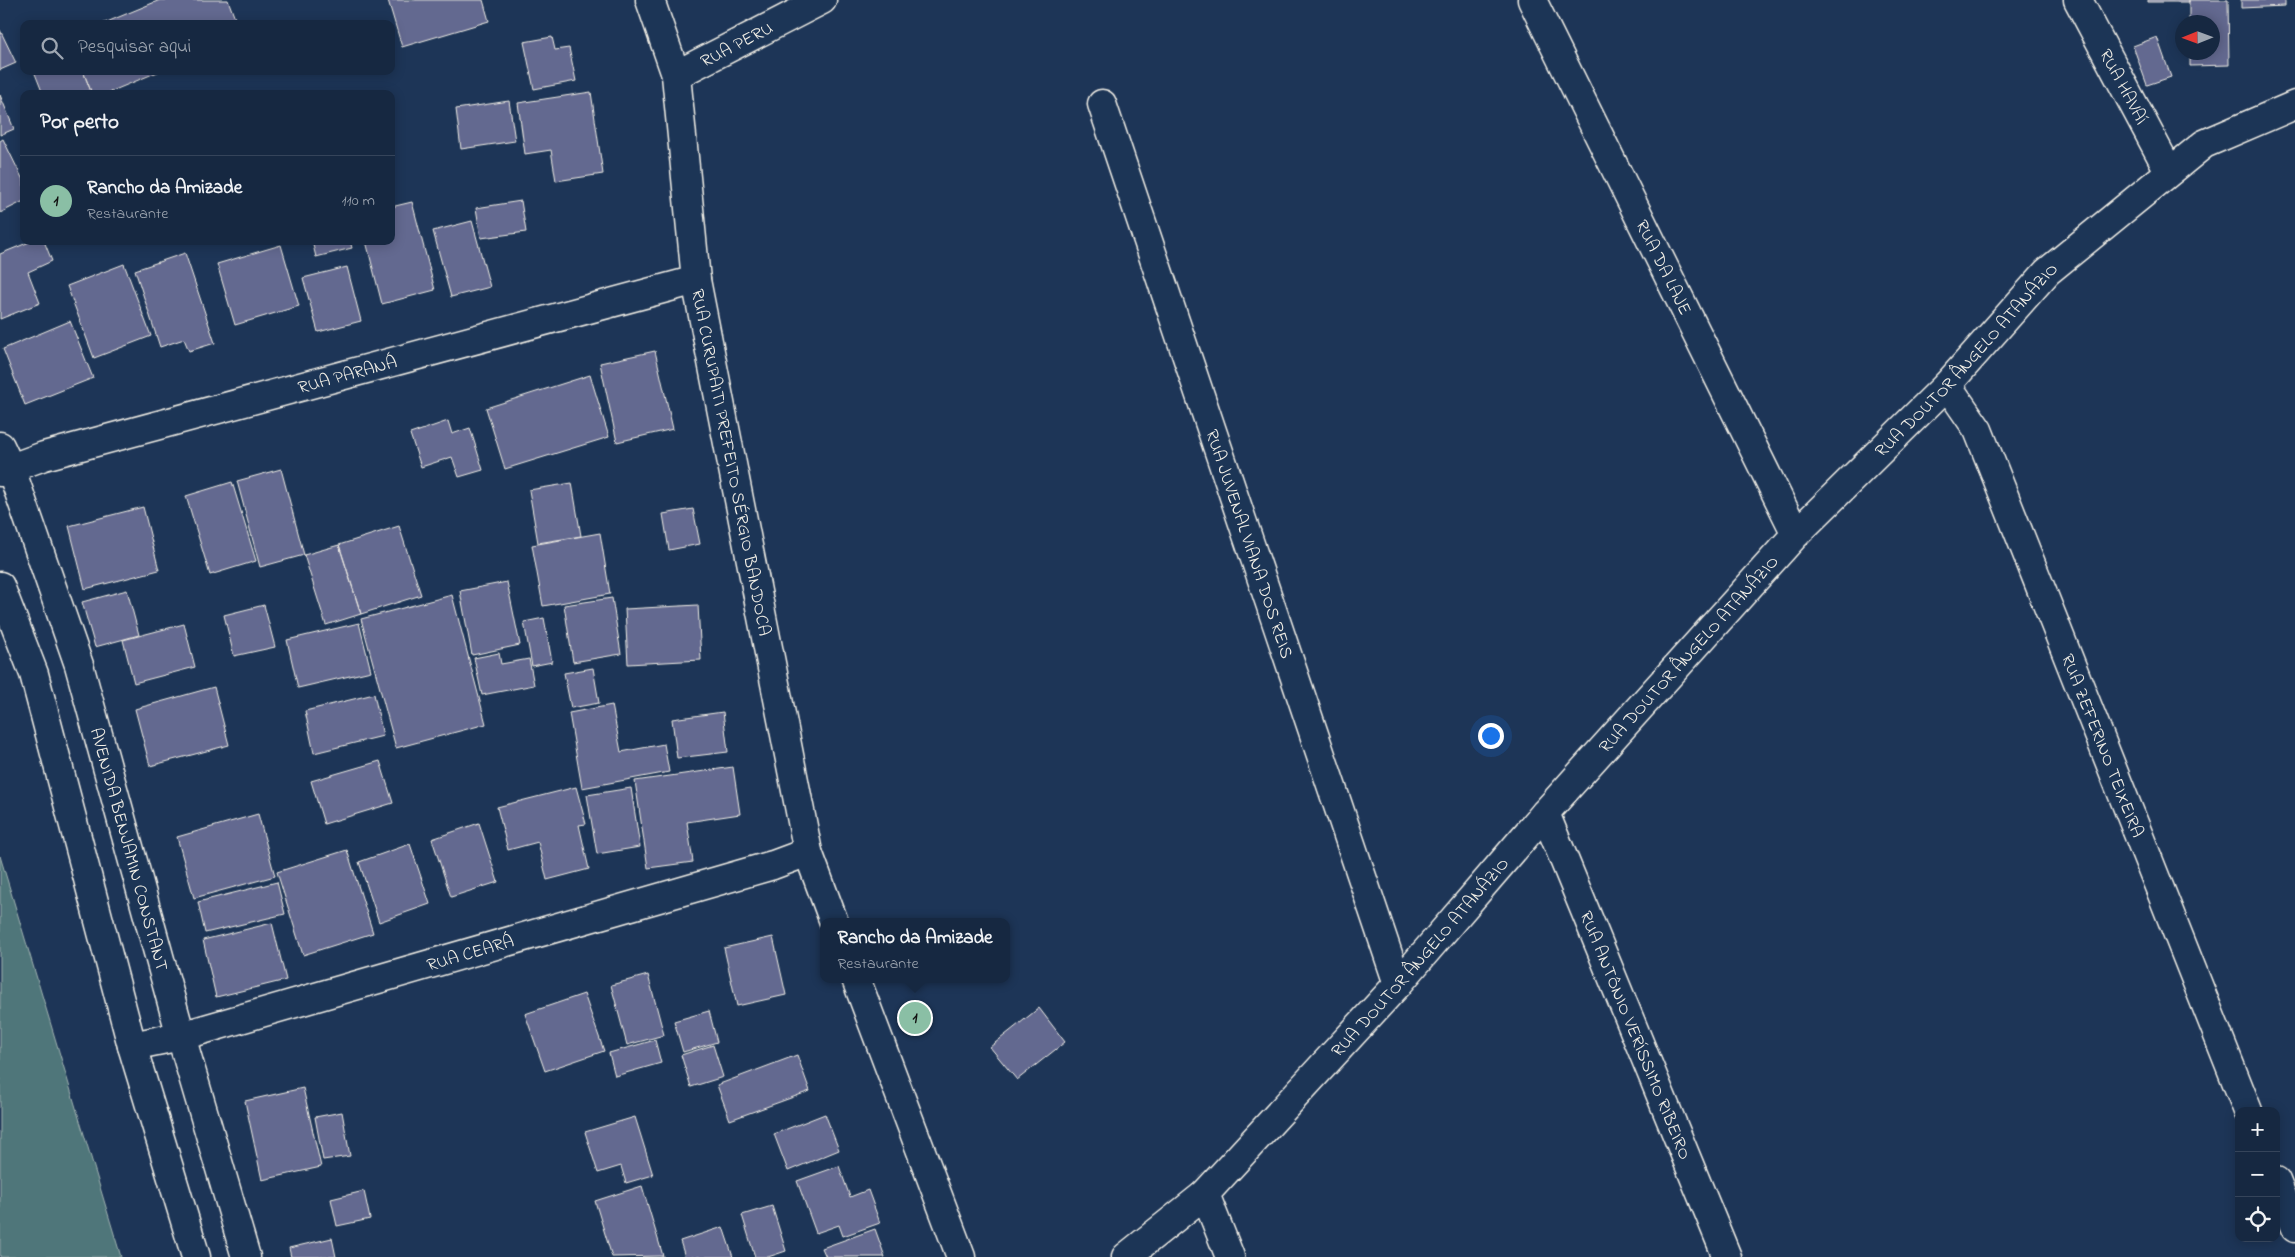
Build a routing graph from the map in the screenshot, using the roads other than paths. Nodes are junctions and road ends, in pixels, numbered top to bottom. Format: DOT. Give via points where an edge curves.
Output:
graph roads {
  1 [pos="650,0"];
  2 [pos="822,0"];
  3 [pos="1532,0"];
  4 [pos="2078,0"];
  5 [pos="676,75"];
  6 [pos="1102,104"];
  7 [pos="2295,104"];
  8 [pos="2169,172"];
  9 [pos="696,280"];
  10 [pos="1947,385"];
  11 [pos="4,462"];
  12 [pos="1796,534"];
  13 [pos="0,586"];
  14 [pos="1545,813"];
  15 [pos="808,852"];
  16 [pos="833,918"];
  17 [pos="858,983"];
  18 [pos="1398,984"];
  19 [pos="181,1036"];
  20 [pos="132,1046"];
  21 [pos="2246,1107"];
  22 [pos="2280,1191"];
  23 [pos="1206,1194"];
  24 [pos="2295,1228"];
  25 [pos="196,1257"];
  26 [pos="246,1257"];
  27 [pos="961,1257"];
  28 [pos="1126,1257"];
  29 [pos="1230,1257"];
  30 [pos="1727,1257"];
  1 -- 5 [label="street, RUA CURUPAITI PREFEITO SÉRGIO BANDOCA"];
  2 -- 5 [label="street, RUA PERU"];
  3 -- 12 [label="street, RUA DA LAJE"];
  4 -- 8 [label="street, RUA HAVAÍ"];
  5 -- 9 [label="street, RUA CURUPAITI PREFEITO SÉRGIO BANDOCA"];
  6 -- 18 [label="street, RUA JUVENAL VIANA DOS REIS"];
  7 -- 8 [label="street, RUA DOUTOR ÂNGELO ATANÁZIO" via="2204,144"];
  8 -- 10 [label="street, RUA DOUTOR ÂNGELO ATANÁZIO" via="2047,272"];
  9 -- 11 [label="street, RUA PARANÁ" via="44,456"];
  9 -- 15 [label="street, RUA CURUPAITI PREFEITO SÉRGIO BANDOCA"];
  10 -- 12 [label="street, RUA DOUTOR ÂNGELO ATANÁZIO"];
  10 -- 21 [label="street, RUA ZEFERINO TEIXEIRA" via="1978,430"];
  11 -- 19 [label="street, AVENIDA BENJAMIN CONSTANT" via="79,665"];
  12 -- 14 [label="street, RUA DOUTOR ÂNGELO ATANÁZIO"];
  13 -- 20 [label="street" via="34,674"];
  14 -- 18 [label="street, RUA DOUTOR ÂNGELO ATANÁZIO"];
  14 -- 30 [label="street, RUA ANTÔNIO VERÍSSIMO RIBEIRO"];
  15 -- 16 [label="street, RUA CURUPAITI PREFEITO SÉRGIO BANDOCA"];
  15 -- 19 [label="street, RUA CEARÁ" via="773,865"];
  17 -- 27 [label="street"];
  18 -- 23 [label="street, RUA DOUTOR ÂNGELO ATANÁZIO"];
  19 -- 20 [label="street, RUA CEARÁ"];
  19 -- 26 [label="street, AVENIDA BENJAMIN CONSTANT"];
  20 -- 25 [label="street"];
  22 -- 24 [label="street"];
  23 -- 28 [label="street, RUA DOUTOR ÂNGELO ATANÁZIO"];
  23 -- 29 [label="street"];
}
